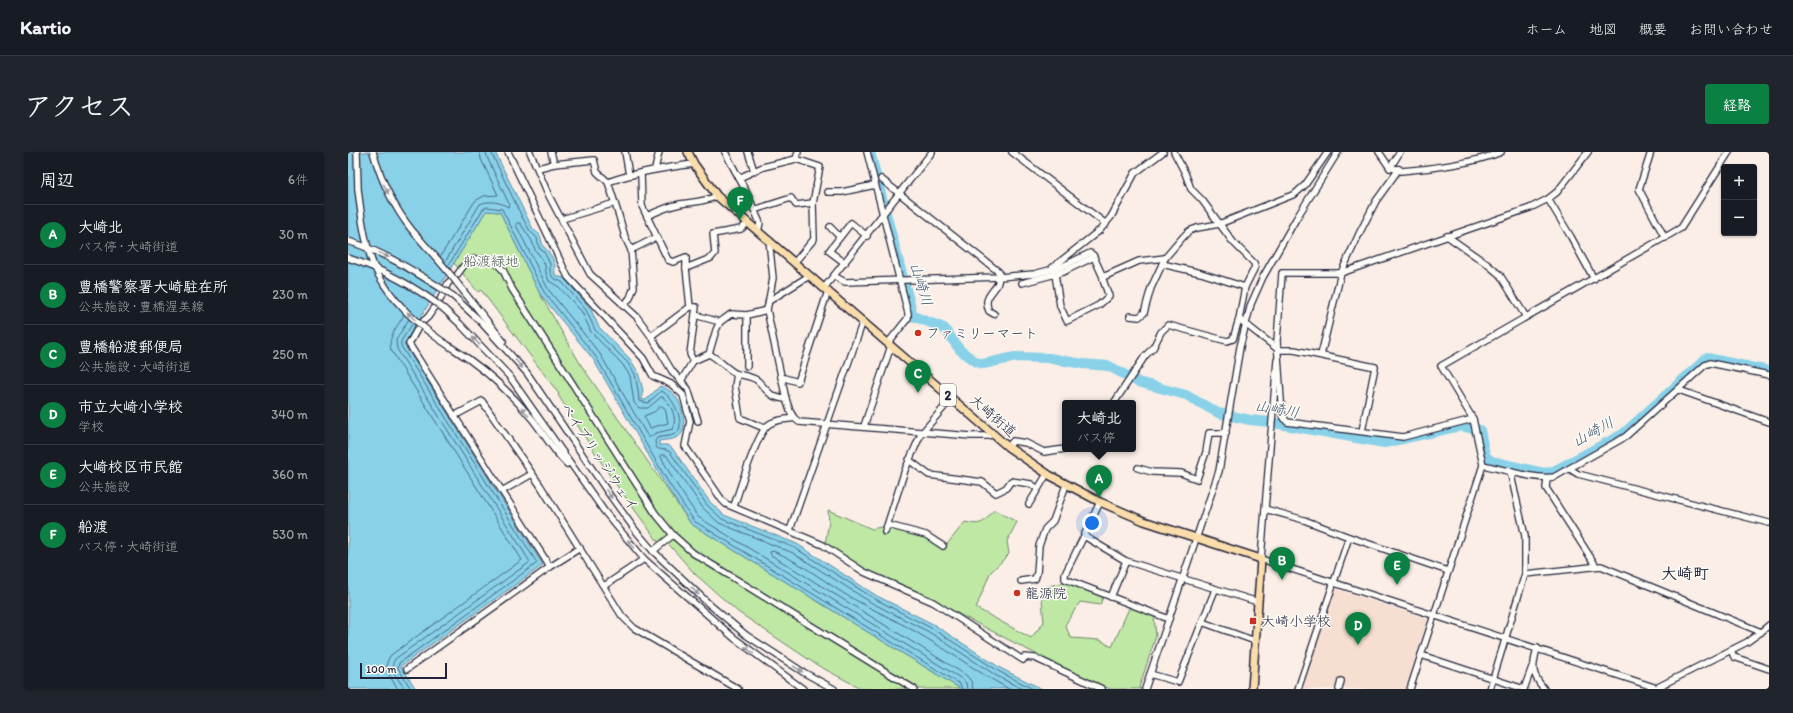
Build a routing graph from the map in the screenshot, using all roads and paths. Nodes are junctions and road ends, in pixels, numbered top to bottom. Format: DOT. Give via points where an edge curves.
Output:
graph roads {
  1 [pos="358,152"];
  2 [pos="373,152"];
  3 [pos="508,152"];
  4 [pos="530,152"];
  5 [pos="551,152"];
  6 [pos="626,152"];
  7 [pos="659,152"];
  8 [pos="688,152"];
  9 [pos="726,152"];
  10 [pos="748,152"];
  11 [pos="798,152"];
  12 [pos="867,152"];
  13 [pos="932,152"];
  14 [pos="1012,152"];
  15 [pos="1163,152"];
  16 [pos="1174,152"];
  17 [pos="1328,152"];
  18 [pos="1338,152"];
  19 [pos="1379,152"];
  20 [pos="1400,152"];
  21 [pos="1501,152"];
  22 [pos="1588,152"];
  23 [pos="1651,152"];
  24 [pos="1729,152"];
  25 [pos="796,159"];
  26 [pos="554,164"];
  27 [pos="694,164"];
  28 [pos="538,168"];
  29 [pos="1390,168"];
  30 [pos="655,169"];
  31 [pos="1400,169"];
  32 [pos="754,171"];
  33 [pos="641,173"];
  34 [pos="629,175"];
  35 [pos="739,178"];
  36 [pos="881,179"];
  37 [pos="608,182"];
  38 [pos="875,185"];
  39 [pos="828,192"];
  40 [pos="900,193"];
  41 [pos="717,196"];
  42 [pos="1548,199"];
  43 [pos="615,203"];
  44 [pos="813,203"];
  45 [pos="754,210"];
  46 [pos="885,212"];
  47 [pos="648,216"];
  48 [pos="562,219"];
  49 [pos="748,223"];
  50 [pos="1106,224"];
  51 [pos="1219,224"];
  52 [pos="830,227"];
  53 [pos="758,232"];
  54 [pos="867,236"];
  55 [pos="1447,236"];
  56 [pos="657,237"];
  57 [pos="840,237"];
  58 [pos="1665,238"];
  59 [pos="769,240"];
  60 [pos="348,242"];
  61 [pos="631,250"];
  62 [pos="1094,256"];
  63 [pos="348,258"];
  64 [pos="1165,258"];
  65 [pos="794,263"];
  66 [pos="844,263"];
  67 [pos="1162,264"];
  68 [pos="686,268"];
  69 [pos="1050,269"];
  70 [pos="1341,273"];
  71 [pos="1055,274"];
  72 [pos="809,276"];
  73 [pos="834,276"];
  74 [pos="998,277"];
  75 [pos="1103,277"];
  76 [pos="1594,279"];
  77 [pos="902,280"];
  78 [pos="1022,283"];
  79 [pos="1245,287"];
  80 [pos="826,289"];
  81 [pos="769,301"];
  82 [pos="623,306"];
  83 [pos="690,307"];
  84 [pos="767,310"];
  85 [pos="994,314"];
  86 [pos="695,315"];
  87 [pos="747,315"];
  88 [pos="1130,316"];
  89 [pos="1526,317"];
  90 [pos="1239,319"];
  91 [pos="863,321"];
  92 [pos="720,322"];
  93 [pos="1245,324"];
  94 [pos="651,336"];
  95 [pos="890,344"];
  96 [pos="1279,350"];
  97 [pos="510,353"];
  98 [pos="709,354"];
  99 [pos="1321,355"];
  100 [pos="693,361"];
  101 [pos="747,366"];
  102 [pos="737,374"];
  103 [pos="1769,375"];
  104 [pos="781,377"];
  105 [pos="682,382"];
  106 [pos="677,390"];
  107 [pos="1679,390"];
  108 [pos="952,398"];
  109 [pos="786,399"];
  110 [pos="1116,400"];
  111 [pos="454,416"];
  112 [pos="794,418"];
  113 [pos="1473,419"];
  114 [pos="698,421"];
  115 [pos="1769,422"];
  116 [pos="828,424"];
  117 [pos="864,426"];
  118 [pos="764,428"];
  119 [pos="1362,431"];
  120 [pos="923,432"];
  121 [pos="1226,433"];
  122 [pos="994,434"];
  123 [pos="1008,447"];
  124 [pos="1062,449"];
  125 [pos="909,460"];
  126 [pos="1483,464"];
  127 [pos="1138,468"];
  128 [pos="1570,469"];
  129 [pos="1510,471"];
  130 [pos="532,474"];
  131 [pos="577,474"];
  132 [pos="1047,474"];
  133 [pos="1547,478"];
  134 [pos="1066,484"];
  135 [pos="1038,489"];
  136 [pos="502,491"];
  137 [pos="1100,502"];
  138 [pos="1029,504"];
  139 [pos="734,506"];
  140 [pos="1265,509"];
  141 [pos="1769,524"];
  142 [pos="888,525"];
  143 [pos="790,530"];
  144 [pos="885,532"];
  145 [pos="673,535"];
  146 [pos="1084,536"];
  147 [pos="1348,537"];
  148 [pos="1196,538"];
  149 [pos="943,546"];
  150 [pos="580,548"];
  151 [pos="653,551"];
  152 [pos="644,559"];
  153 [pos="1261,559"];
  154 [pos="1126,561"];
  155 [pos="1596,566"];
  156 [pos="550,567"];
  157 [pos="1448,570"];
  158 [pos="1525,574"];
  159 [pos="1182,579"];
  160 [pos="1021,581"];
  161 [pos="1334,583"];
  162 [pos="604,586"];
  163 [pos="1215,590"];
  164 [pos="1112,597"];
  165 [pos="1258,602"];
  166 [pos="1434,615"];
  167 [pos="1169,619"];
  168 [pos="1202,622"];
  169 [pos="1769,625"];
  170 [pos="1762,632"];
  171 [pos="1506,639"];
  172 [pos="1255,641"];
  173 [pos="1537,648"];
  174 [pos="1731,650"];
  175 [pos="1421,655"];
  176 [pos="1532,664"];
  177 [pos="1769,668"];
  178 [pos="407,669"];
  179 [pos="1150,674"];
  180 [pos="1494,679"];
  181 [pos="1341,681"];
  182 [pos="1645,687"];
  183 [pos="1658,688"];
  184 [pos="738,689"];
  185 [pos="803,689"];
  186 [pos="834,689"];
  187 [pos="914,689"];
  188 [pos="1102,689"];
  189 [pos="1145,689"];
  190 [pos="1252,689"];
  191 [pos="1298,689"];
  192 [pos="1339,689"];
  193 [pos="1410,689"];
  194 [pos="1490,689"];
  195 [pos="1524,689"];
  196 [pos="1544,689"];
  131 -- 1 [label="street, one-way, bridge" via="564,462 532,419 508,393 476,365 429,333 412,318 386,286 373,264 361,214"];
  2 -- 97 [label="street, one-way, bridge" via="383,183 410,228 457,283"];
  3 -- 106 [label="street" via="568,277 643,358 653,376 671,384"];
  4 -- 28 [label="street"];
  5 -- 26 [label="street"];
  6 -- 34 [label="street"];
  7 -- 30 [label="street"];
  8 -- 27 [label="main road, 大崎街道 / 2"];
  9 -- 35 [label="street"];
  10 -- 32 [label="street"];
  11 -- 25 [label="street"];
  12 -- 38 [label="street"];
  13 -- 40 [label="street"];
  14 -- 50 [label="street"];
  15 -- 50 [label="street" via="1135,173"];
  16 -- 51 [label="street" via="1191,189"];
  17 -- 51 [label="street" via="1305,185 1295,194"];
  18 -- 93 [label="street" via="1263,277"];
  19 -- 29 [label="street"];
  20 -- 29 [label="street"];
  21 -- 31 [label="street" via="1485,158 1422,169"];
  22 -- 42 [label="street"];
  23 -- 58 [label="street" via="1639,189"];
  24 -- 58 [label="street" via="1681,228"];
  25 -- 32 [label="street"];
  25 -- 44 [label="street" via="820,169"];
  26 -- 28 [label="street"];
  26 -- 37 [label="street" via="594,160 597,172"];
  27 -- 30 [label="street"];
  27 -- 41 [label="main road, 大崎街道 / 2"];
  28 -- 48 [label="street"];
  29 -- 31 [label="street"];
  30 -- 33 [label="street"];
  31 -- 70 [label="street" via="1376,201"];
  32 -- 35 [label="street"];
  33 -- 34 [label="street"];
  33 -- 47 [label="street" via="642,206"];
  34 -- 37 [label="street"];
  35 -- 45 [label="street"];
  36 -- 40 [label="street"];
  37 -- 43 [label="street"];
  38 -- 39 [label="street" via="842,192"];
  38 -- 46 [label="street"];
  40 -- 46 [label="street"];
  40 -- 74 [label="street" via="999,272"];
  41 -- 47 [label="street" via="697,203 670,206"];
  41 -- 49 [label="main road, 大崎街道 / 2"];
  42 -- 55 [label="street" via="1530,208"];
  42 -- 76 [label="street"];
  43 -- 48 [label="street"];
  43 -- 61 [label="street"];
  44 -- 45 [label="street" via="796,205 791,198"];
  44 -- 65 [label="street" via="814,239"];
  45 -- 53 [label="street" via="760,223"];
  46 -- 54 [label="street"];
  46 -- 77 [label="street"];
  47 -- 56 [label="street"];
  48 -- 82 [label="street" via="590,274"];
  49 -- 53 [label="main road, 大崎街道 / 2"];
  49 -- 68 [label="street" via="742,229 713,234 715,253 711,258"];
  50 -- 69 [label="street"];
  51 -- 64 [label="street" via="1190,231"];
  51 -- 79 [label="street" via="1254,263 1255,268"];
  52 -- 57 [label="street"];
  53 -- 59 [label="main road, 大崎街道 / 2"];
  54 -- 57 [label="street" via="851,223"];
  54 -- 66 [label="street"];
  55 -- 70 [label="street"];
  55 -- 89 [label="street" via="1500,275"];
  56 -- 61 [label="street"];
  56 -- 68 [label="street" via="668,260 674,262 686,257"];
  57 -- 66 [label="street" via="830,251"];
  58 -- 76 [label="street"];
  59 -- 65 [label="main road, 大崎街道 / 2"];
  59 -- 81 [label="street" via="773,270"];
  60 -- 97 [label="street, ベイブリッジウェイ, one-way, bridge" via="396,261 453,296"];
  61 -- 82 [label="street" via="634,287 630,298"];
  62 -- 69 [label="street" via="1086,253 1061,267"];
  62 -- 71 [label="street"];
  62 -- 75 [label="street"];
  131 -- 63 [label="street, ベイブリッジウェイ, one-way, bridge" via="510,377 460,324 414,288 375,268"];
  64 -- 67 [label="street"];
  64 -- 75 [label="street" via="1139,261"];
  65 -- 72 [label="main road, 大崎街道 / 2"];
  66 -- 73 [label="street"];
  67 -- 79 [label="street"];
  67 -- 88 [label="street" via="1151,288 1144,313 1139,317"];
  68 -- 83 [label="street"];
  69 -- 74 [label="street" via="1034,274"];
  70 -- 96 [label="street" via="1282,273 1277,341"];
  70 -- 99 [label="street"];
  71 -- 75 [label="street" via="1060,306 1067,321 1099,305 1109,296"];
  71 -- 78 [label="street"];
  72 -- 80 [label="main road, 大崎街道 / 2"];
  72 -- 81 [label="street"];
  73 -- 77 [label="street" via="845,282"];
  73 -- 80 [label="street"];
  74 -- 77 [label="street"];
  74 -- 85 [label="street" via="997,284 986,303 989,311"];
  76 -- 89 [label="street"];
  77 -- 95 [label="street" via="908,318"];
  79 -- 90 [label="street"];
  80 -- 91 [label="main road, 大崎街道 / 2"];
  80 -- 104 [label="street" via="798,382"];
  81 -- 84 [label="street"];
  82 -- 94 [label="street" via="637,317"];
  83 -- 86 [label="street" via="696,307"];
  83 -- 94 [label="street"];
  84 -- 87 [label="street"];
  84 -- 104 [label="street"];
  86 -- 92 [label="street"];
  86 -- 100 [label="street" via="690,354"];
  87 -- 92 [label="street" via="731,314"];
  87 -- 101 [label="street"];
  89 -- 113 [label="street" via="1441,366"];
  90 -- 93 [label="street"];
  90 -- 110 [label="street" via="1233,339 1228,341 1168,325"];
  91 -- 95 [label="main road, 大崎街道 / 2"];
  91 -- 116 [label="street"];
  92 -- 98 [label="street"];
  93 -- 96 [label="street"];
  93 -- 121 [label="street"];
  94 -- 105 [label="street" via="672,371"];
  95 -- 108 [label="main road, 大崎街道 / 2"];
  95 -- 117 [label="street"];
  96 -- 99 [label="street"];
  96 -- 119 [label="street" via="1282,415 1287,422"];
  96 -- 140 [label="street"];
  97 -- 151 [label="street, ベイブリッジウェイ, one-way" via="528,374 609,494"];
  98 -- 100 [label="street"];
  98 -- 102 [label="street"];
  99 -- 119 [label="street" via="1375,367"];
  100 -- 105 [label="street"];
  102 -- 109 [label="street" via="758,381 776,398"];
  102 -- 118 [label="street" via="735,386 740,418"];
  103 -- 107 [label="street" via="1710,363"];
  104 -- 109 [label="street"];
  105 -- 106 [label="street"];
  105 -- 114 [label="street" via="688,389"];
  106 -- 139 [label="street" via="682,395 690,422 685,446 722,500"];
  107 -- 115 [label="street"];
  107 -- 128 [label="street" via="1625,437"];
  108 -- 120 [label="street"];
  108 -- 122 [label="main road, 大崎街道 / 2"];
  109 -- 112 [label="street"];
  111 -- 130 [label="street" via="482,401"];
  111 -- 136 [label="street"];
  111 -- 145 [label="street" via="409,344 420,324 440,300 448,283 465,264 474,259 490,260 496,262 503,270 556,360 655,513"];
  112 -- 116 [label="street" via="799,422"];
  112 -- 118 [label="street" via="775,421"];
  113 -- 119 [label="street" via="1403,437"];
  113 -- 126 [label="street"];
  116 -- 117 [label="street"];
  116 -- 143 [label="street"];
  117 -- 120 [label="street"];
  118 -- 139 [label="street" via="748,461"];
  120 -- 122 [label="street" via="971,436"];
  120 -- 125 [label="street"];
  121 -- 127 [label="street" via="1210,433 1198,479 1181,473 1152,472"];
  121 -- 148 [label="street" via="1219,471"];
  122 -- 123 [label="main road, 大崎街道 / 2"];
  123 -- 124 [label="street" via="1013,441 1026,443 1044,452"];
  123 -- 132 [label="main road, 大崎街道 / 2"];
  125 -- 135 [label="street" via="929,475 982,482 996,493 1006,488 1011,481 1031,484"];
  125 -- 142 [label="street"];
  126 -- 129 [label="street"];
  126 -- 157 [label="street"];
  128 -- 133 [label="street"];
  128 -- 141 [label="street" via="1578,474"];
  129 -- 133 [label="street"];
  129 -- 158 [label="street" via="1525,536"];
  130 -- 136 [label="street"];
  130 -- 150 [label="street"];
  152 -- 131 [label="street, ベイブリッジウェイ, one-way"];
  132 -- 134 [label="main road, 大崎街道 / 2"];
  132 -- 135 [label="street"];
  133 -- 155 [label="street" via="1546,488"];
  134 -- 137 [label="main road, 大崎街道 / 2"];
  134 -- 160 [label="street" via="1053,521 1045,529 1039,546 1035,579"];
  135 -- 138 [label="street"];
  136 -- 156 [label="street"];
  137 -- 146 [label="street"];
  137 -- 148 [label="main road, 大崎街道 / 2" via="1144,521"];
  139 -- 143 [label="street"];
  140 -- 147 [label="street" via="1304,520"];
  140 -- 153 [label="street"];
  142 -- 144 [label="street"];
  142 -- 149 [label="street" via="926,535"];
  143 -- 188 [label="street" via="823,544 864,572 933,602 1023,660 1035,658"];
  145 -- 151 [label="street"];
  145 -- 187 [label="street" via="693,553"];
  146 -- 154 [label="street"];
  146 -- 164 [label="street" via="1065,574 1065,579"];
  147 -- 157 [label="street"];
  147 -- 161 [label="street"];
  148 -- 153 [label="main road, 大崎街道 / 2"];
  148 -- 159 [label="street"];
  150 -- 156 [label="street"];
  150 -- 162 [label="street"];
  151 -- 186 [label="street, ベイブリッジウェイ, one-way" via="736,627 798,669"];
  152 -- 162 [label="street"];
  185 -- 152 [label="street, ベイブリッジウェイ, one-way" via="734,638"];
  153 -- 161 [label="street"];
  153 -- 165 [label="main road"];
  154 -- 159 [label="street"];
  154 -- 164 [label="street"];
  155 -- 158 [label="street"];
  155 -- 170 [label="street"];
  156 -- 178 [label="street"];
  157 -- 166 [label="street"];
  158 -- 171 [label="street"];
  159 -- 163 [label="street"];
  159 -- 167 [label="street"];
  161 -- 166 [label="street"];
  161 -- 191 [label="street"];
  162 -- 184 [label="street" via="614,605 634,628"];
  163 -- 165 [label="street"];
  163 -- 168 [label="street"];
  164 -- 167 [label="street"];
  165 -- 172 [label="main road"];
  166 -- 171 [label="street"];
  166 -- 175 [label="street"];
  167 -- 179 [label="street"];
  168 -- 172 [label="street"];
  168 -- 179 [label="street" via="1178,682"];
  169 -- 170 [label="street"];
  170 -- 174 [label="street"];
  171 -- 173 [label="street"];
  171 -- 180 [label="street"];
  172 -- 190 [label="main road"];
  173 -- 176 [label="street"];
  173 -- 182 [label="street"];
  174 -- 177 [label="street" via="1734,656"];
  174 -- 183 [label="street"];
  175 -- 180 [label="street"];
  175 -- 193 [label="street"];
  176 -- 195 [label="street"];
  176 -- 196 [label="street" via="1534,676"];
  179 -- 189 [label="street"];
  180 -- 194 [label="street"];
  180 -- 195 [label="street"];
  181 -- 192 [label="street"];
  182 -- 183 [label="street"];
}
